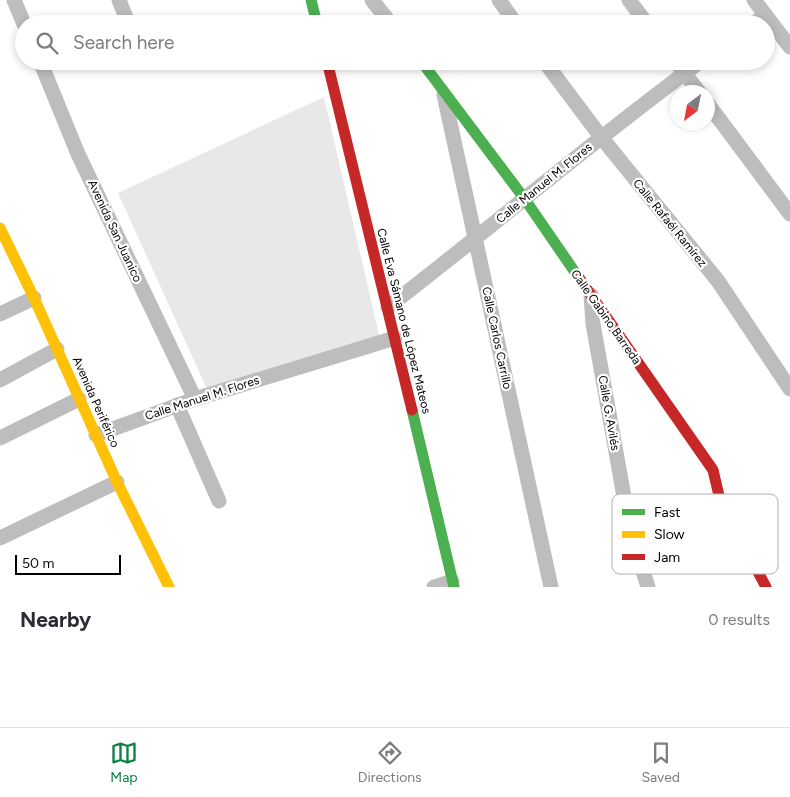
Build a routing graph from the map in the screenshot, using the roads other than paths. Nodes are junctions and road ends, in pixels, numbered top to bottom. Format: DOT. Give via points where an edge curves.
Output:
graph roads {
  1 [pos="14,0"];
  2 [pos="119,0"];
  3 [pos="311,0"];
  4 [pos="372,0"];
  5 [pos="498,0"];
  6 [pos="629,0"];
  7 [pos="754,0"];
  8 [pos="20,15"];
  9 [pos="125,15"];
  10 [pos="315,15"];
  11 [pos="384,15"];
  12 [pos="509,15"];
  13 [pos="640,15"];
  14 [pos="758,15"];
  15 [pos="775,33"];
  16 [pos="790,47"];
  17 [pos="44,70"];
  18 [pos="329,70"];
  19 [pos="427,70"];
  20 [pos="551,70"];
  21 [pos="681,70"];
  22 [pos="690,70"];
  23 [pos="684,74"];
  24 [pos="693,85"];
  25 [pos="442,88"];
  26 [pos="715,113"];
  27 [pos="601,138"];
  28 [pos="524,198"];
  29 [pos="790,214"];
  30 [pos="2,237"];
  31 [pos="476,238"];
  32 [pos="591,295"];
  33 [pos="34,298"];
  34 [pos="388,307"];
  35 [pos="0,314"];
  36 [pos="395,338"];
  37 [pos="57,349"];
  38 [pos="0,380"];
  39 [pos="790,389"];
  40 [pos="79,398"];
  41 [pos="195,399"];
  42 [pos="177,405"];
  43 [pos="96,435"];
  44 [pos="0,438"];
  45 [pos="117,482"];
  46 [pos="624,494"];
  47 [pos="719,494"];
  48 [pos="219,501"];
  49 [pos="0,538"];
  50 [pos="644,574"];
  51 [pos="759,574"];
  52 [pos="453,584"];
  53 [pos="169,587"];
  54 [pos="434,587"];
  55 [pos="551,587"];
  56 [pos="648,587"];
  57 [pos="766,587"];
  1 -- 8 [label="street"];
  2 -- 9 [label="street"];
  3 -- 10 [label="street"];
  4 -- 11 [label="street"];
  5 -- 12 [label="street"];
  6 -- 13 [label="street"];
  7 -- 14 [label="street"];
  15 -- 16 [label="street"];
  17 -- 41 [label="street, Avenida San Juanico" via="78,154"];
  18 -- 34 [label="street, Calle Eva Sámano de López Mateos"];
  19 -- 25 [label="street, Calle Gabino Barreda"];
  20 -- 27 [label="street, Calle Rafaél Ramírez"];
  21 -- 23 [label="street"];
  22 -- 23 [label="street, Calle Manuel M. Flores"];
  23 -- 24 [label="street"];
  23 -- 27 [label="street, Calle Manuel M. Flores"];
  25 -- 28 [label="street, Calle Gabino Barreda"];
  25 -- 31 [label="street, Calle Carlos Carrillo"];
  26 -- 29 [label="street"];
  27 -- 28 [label="street, Calle Manuel M. Flores"];
  27 -- 39 [label="street, Calle Rafaél Ramírez" via="718,281"];
  28 -- 31 [label="street, Calle Manuel M. Flores"];
  28 -- 32 [label="street, Calle Gabino Barreda"];
  30 -- 33 [label="street, Avenida Periférico"];
  31 -- 34 [label="street, Calle Manuel M. Flores"];
  31 -- 55 [label="street, Calle Carlos Carrillo"];
  32 -- 46 [label="street, Calle G. Avilés" via="593,324"];
  32 -- 47 [label="street, Calle Gabino Barreda" via="713,470"];
  33 -- 35 [label="street"];
  33 -- 37 [label="street, Avenida Periférico"];
  34 -- 36 [label="street, Calle Eva Sámano de López Mateos"];
  36 -- 41 [label="street, Calle Manuel M. Flores"];
  36 -- 52 [label="street, Calle Eva Sámano de López Mateos"];
  37 -- 38 [label="street"];
  37 -- 40 [label="street, Avenida Periférico"];
  40 -- 43 [label="street, Avenida Periférico"];
  40 -- 44 [label="street"];
  41 -- 42 [label="street, Calle Manuel M. Flores"];
  42 -- 43 [label="street, Calle Manuel M. Flores"];
  42 -- 48 [label="street"];
  43 -- 45 [label="street, Avenida Periférico"];
  45 -- 49 [label="street"];
  45 -- 53 [label="street, Avenida Periférico"];
  50 -- 56 [label="street, Calle G. Avilés"];
  51 -- 57 [label="street, Calle Gabino Barreda"];
  52 -- 54 [label="street"];
}
